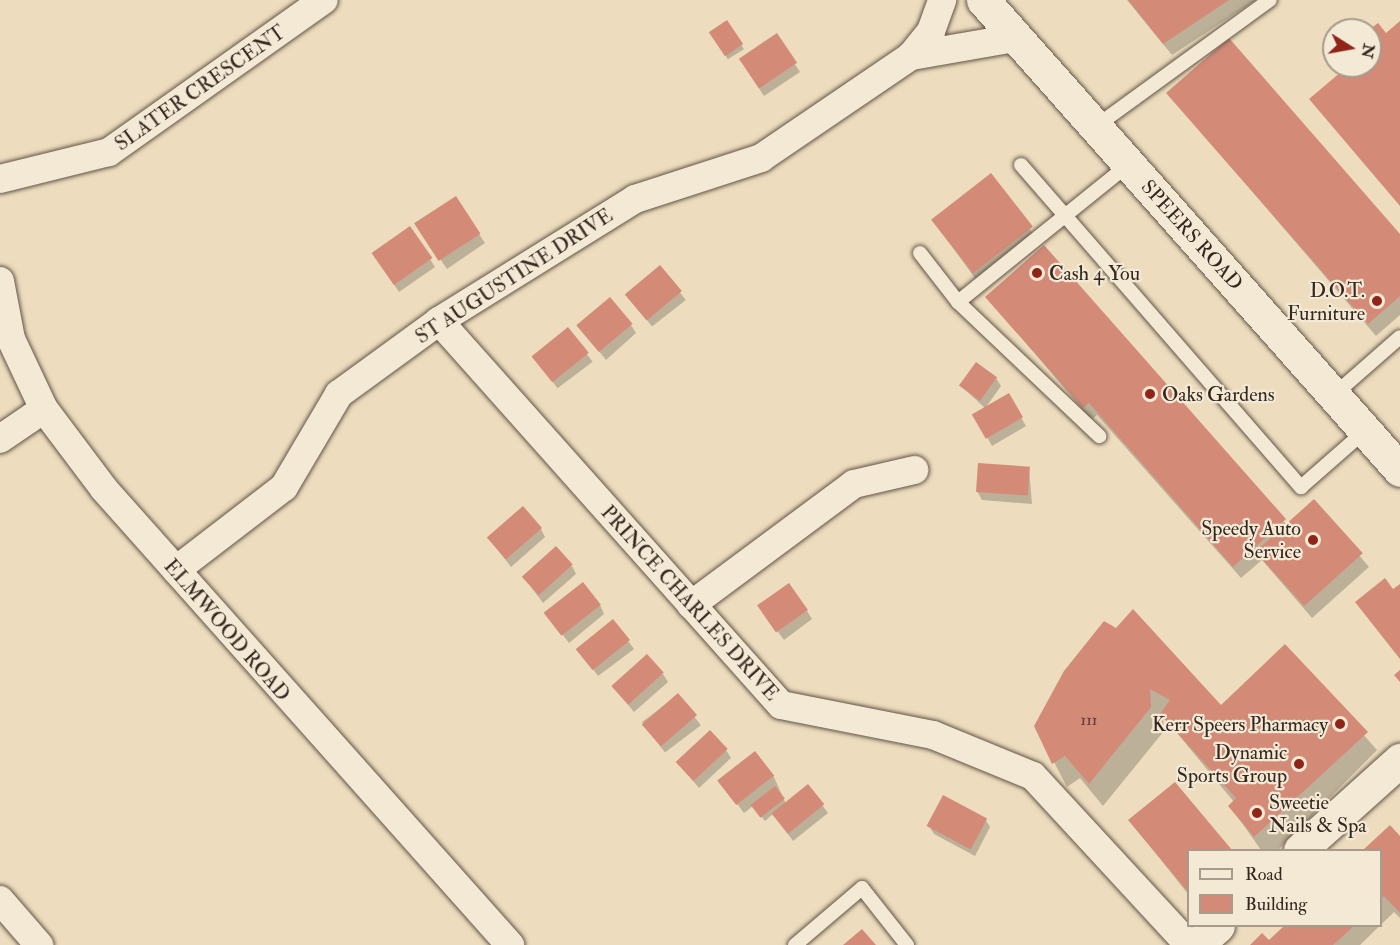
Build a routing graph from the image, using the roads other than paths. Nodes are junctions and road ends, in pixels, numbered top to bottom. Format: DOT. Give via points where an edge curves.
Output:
graph roads {
  1 [pos="324,0"];
  2 [pos="942,0"];
  3 [pos="1270,0"];
  4 [pos="995,4"];
  5 [pos="1015,38"];
  6 [pos="911,56"];
  7 [pos="1095,127"];
  8 [pos="1129,164"];
  9 [pos="1021,165"];
  10 [pos="0,179"];
  11 [pos="1063,217"];
  12 [pos="920,253"];
  13 [pos="0,281"];
  14 [pos="958,302"];
  15 [pos="439,321"];
  16 [pos="1400,337"];
  17 [pos="1335,394"];
  18 [pos="44,409"];
  19 [pos="1366,430"];
  20 [pos="1100,436"];
  21 [pos="0,439"];
  22 [pos="914,470"];
  23 [pos="1400,470"];
  24 [pos="176,570"];
  25 [pos="691,605"];
  26 [pos="1400,760"];
  27 [pos="1301,849"];
  28 [pos="0,900"];
  29 [pos="1217,927"];
  30 [pos="39,945"];
  31 [pos="510,945"];
  32 [pos="795,945"];
  33 [pos="908,945"];
  34 [pos="1189,945"];
  35 [pos="1196,945"];
  1 -- 10 [label="street, SLATER CRESCENT" via="109,153"];
  2 -- 6 [label="street, ST AUGUSTINE DRIVE" via="931,31"];
  3 -- 7 [label="lane"];
  4 -- 5 [label="main road, SPEERS ROAD"];
  5 -- 6 [label="street, ST AUGUSTINE DRIVE"];
  5 -- 7 [label="main road, SPEERS ROAD"];
  6 -- 15 [label="street, ST AUGUSTINE DRIVE" via="761,158 635,199"];
  7 -- 8 [label="main road, SPEERS ROAD"];
  8 -- 11 [label="lane"];
  8 -- 17 [label="main road, SPEERS ROAD"];
  9 -- 11 [label="lane"];
  11 -- 14 [label="lane"];
  11 -- 19 [label="lane" via="1301,487"];
  12 -- 14 [label="lane"];
  13 -- 18 [label="street, ELMWOOD ROAD" via="11,339"];
  14 -- 20 [label="lane"];
  15 -- 24 [label="street, ST AUGUSTINE DRIVE" via="339,394 284,487"];
  15 -- 25 [label="street, PRINCE CHARLES DRIVE"];
  16 -- 17 [label="lane"];
  17 -- 19 [label="main road, SPEERS ROAD"];
  18 -- 21 [label="street"];
  18 -- 24 [label="street, ELMWOOD ROAD"];
  19 -- 23 [label="main road, SPEERS ROAD"];
  22 -- 25 [label="street" via="854,484"];
  24 -- 31 [label="street, ELMWOOD ROAD"];
  25 -- 34 [label="street, PRINCE CHARLES DRIVE" via="781,705 933,735 1033,776"];
  26 -- 27 [label="main road"];
  28 -- 30 [label="street"];
  29 -- 35 [label="main road"];
  32 -- 33 [label="lane" via="862,888"];
}
